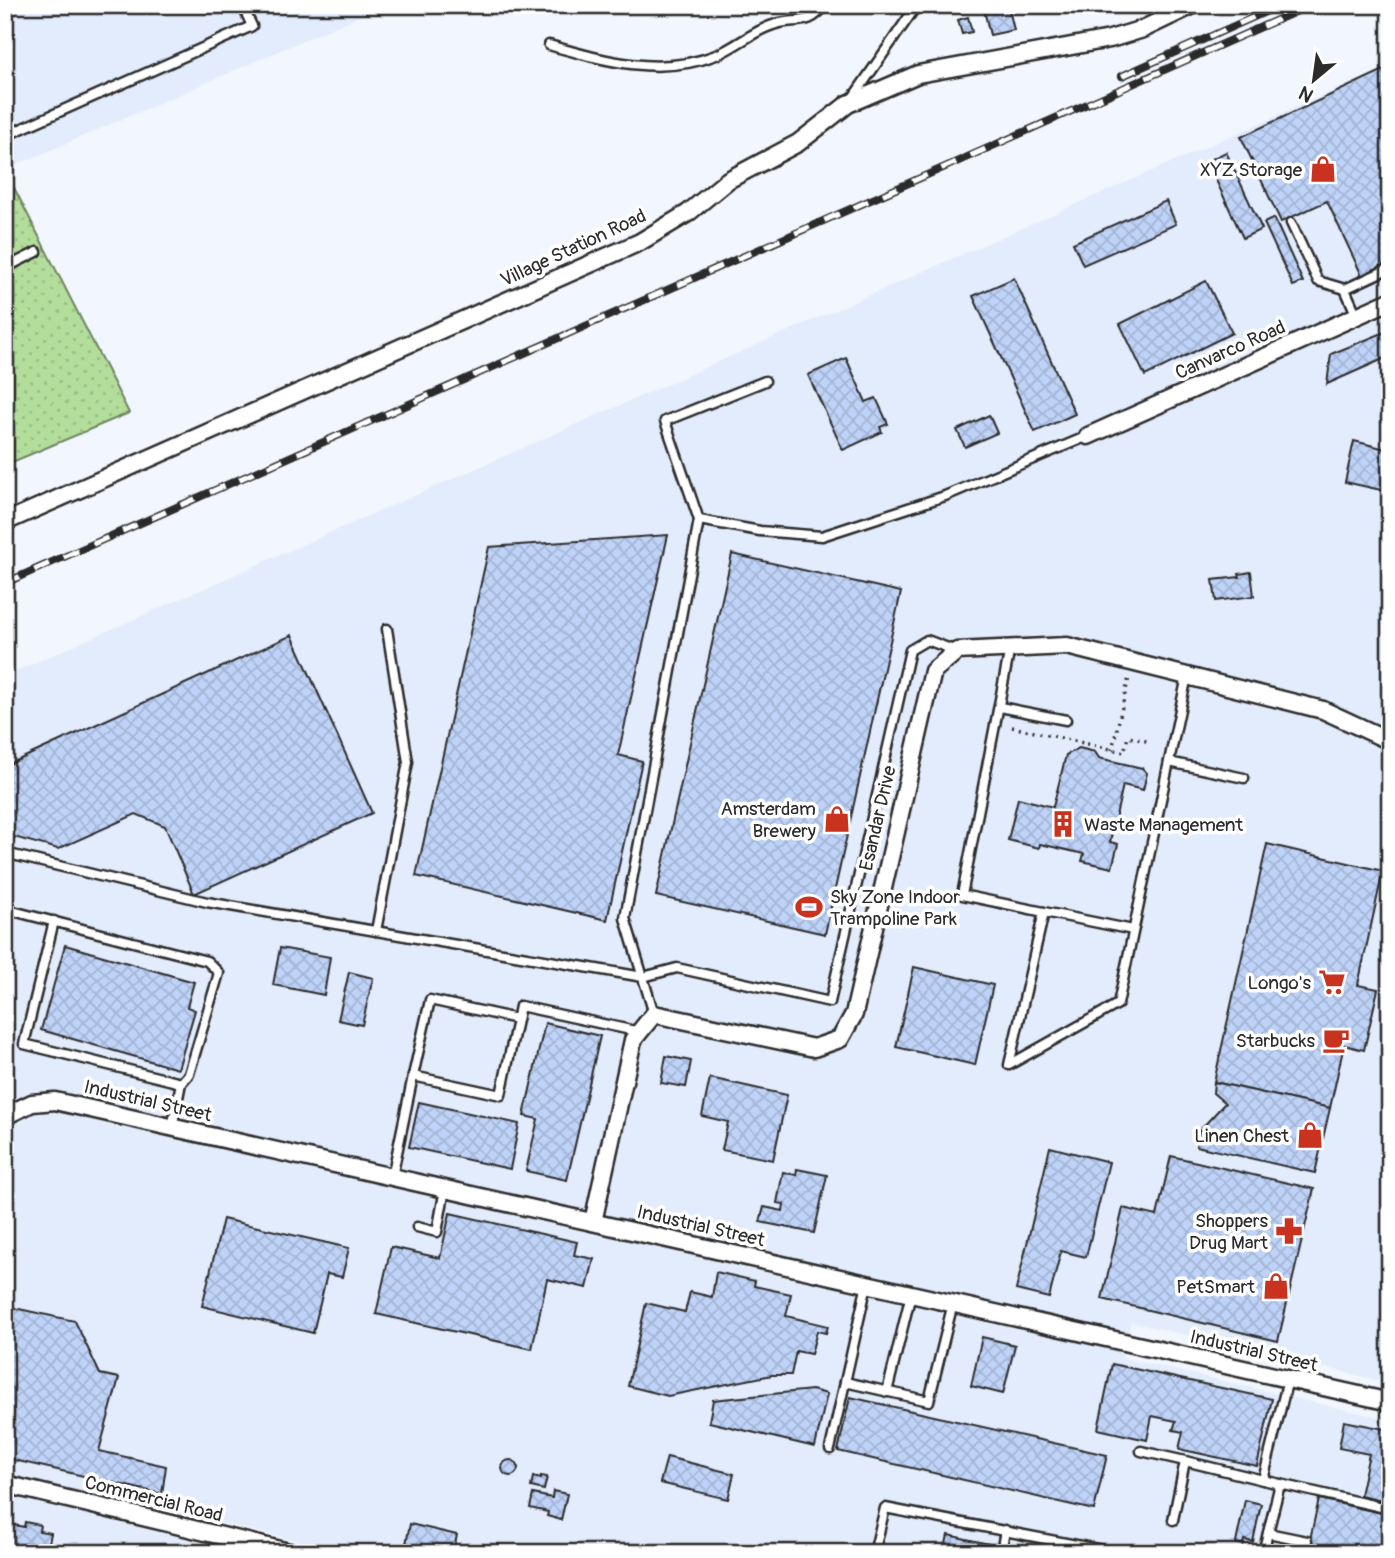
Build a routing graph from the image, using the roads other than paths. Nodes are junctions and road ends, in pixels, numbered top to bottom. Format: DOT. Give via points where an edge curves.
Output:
graph roads {
  1 [pos="242,5"];
  2 [pos="824,5"];
  3 [pos="917,5"];
  4 [pos="1193,5"];
  5 [pos="549,46"];
  6 [pos="848,104"];
  7 [pos="5,136"];
  8 [pos="1291,223"];
  9 [pos="37,252"];
  10 [pos="5,268"];
  11 [pos="1390,268"];
  12 [pos="1345,289"];
  13 [pos="1390,301"];
  14 [pos="1357,316"];
  15 [pos="765,382"];
  16 [pos="1088,436"];
  17 [pos="699,520"];
  18 [pos="5,522"];
  19 [pos="387,629"];
  20 [pos="1010,648"];
  21 [pos="957,651"];
  22 [pos="1187,676"];
  23 [pos="1000,707"];
  24 [pos="1066,720"];
  25 [pos="1390,741"];
  26 [pos="1168,762"];
  27 [pos="1244,778"];
  28 [pos="5,853"];
  29 [pos="5,909"];
  30 [pos="1044,912"];
  31 [pos="54,921"];
  32 [pos="1133,930"];
  33 [pos="376,931"];
  34 [pos="643,977"];
  35 [pos="654,1014"];
  36 [pos="517,1019"];
  37 [pos="640,1032"];
  38 [pos="413,1076"];
  39 [pos="181,1083"];
  40 [pos="5,1116"];
  41 [pos="172,1128"];
  42 [pos="393,1177"];
  43 [pos="445,1189"];
  44 [pos="593,1222"];
  45 [pos="417,1227"];
  46 [pos="867,1284"];
  47 [pos="911,1294"];
  48 [pos="953,1303"];
  49 [pos="1288,1379"];
  50 [pos="845,1382"];
  51 [pos="887,1392"];
  52 [pos="1390,1402"];
  53 [pos="830,1448"];
  54 [pos="1141,1451"];
  55 [pos="1185,1461"];
  56 [pos="1263,1480"];
  57 [pos="5,1484"];
  58 [pos="1280,1484"];
  59 [pos="1390,1509"];
  60 [pos="1173,1520"];
  61 [pos="1005,1530"];
  62 [pos="1268,1533"];
  63 [pos="1307,1541"];
  64 [pos="238,1547"];
  65 [pos="293,1553"];
  66 [pos="874,1553"];
  67 [pos="1001,1553"];
  68 [pos="1118,1553"];
  69 [pos="1263,1553"];
  1 -- 7 [label="lane" via="252,26"];
  2 -- 5 [label="lane" via="810,20 773,25 723,52 674,66 614,61"];
  3 -- 6 [label="lane"];
  4 -- 6 [label="street, Village Station Road" via="1110,39 918,74"];
  6 -- 18 [label="street, Village Station Road" via="798,143 728,180 640,242"];
  8 -- 12 [label="lane" via="1318,281"];
  9 -- 10 [label="lane"];
  11 -- 12 [label="lane"];
  12 -- 14 [label="lane"];
  13 -- 14 [label="street, Canvarco Road"];
  14 -- 16 [label="street, Canvarco Road"];
  15 -- 17 [label="lane" via="665,421"];
  16 -- 17 [label="lane" via="945,496 822,536"];
  17 -- 34 [label="lane" via="625,918"];
  19 -- 33 [label="lane" via="408,762"];
  20 -- 21 [label="street"];
  20 -- 22 [label="street" via="1068,646"];
  20 -- 23 [label="lane"];
  21 -- 34 [label="lane" via="927,640 909,650 830,1002 677,968"];
  21 -- 35 [label="street, Esandar Drive" via="933,671 854,1014 840,1039 814,1048"];
  22 -- 25 [label="street" via="1324,710"];
  22 -- 26 [label="lane"];
  23 -- 24 [label="lane"];
  23 -- 30 [label="lane" via="962,895"];
  26 -- 27 [label="lane"];
  26 -- 32 [label="lane"];
  28 -- 33 [label="lane" via="207,902"];
  29 -- 31 [label="lane"];
  30 -- 32 [label="lane"];
  30 -- 32 [label="lane" via="1009,1065 1118,1004"];
  31 -- 39 [label="lane" via="24,1044"];
  31 -- 39 [label="lane" via="207,961 219,973 189,1074"];
  33 -- 34 [label="lane"];
  34 -- 35 [label="lane"];
  35 -- 37 [label="street"];
  36 -- 37 [label="lane" via="520,1006"];
  36 -- 38 [label="lane" via="430,1000"];
  36 -- 38 [label="lane" via="501,1095"];
  37 -- 44 [label="street" via="634,1040"];
  38 -- 42 [label="lane"];
  39 -- 41 [label="lane"];
  40 -- 41 [label="street, Industrial Street" via="32,1103 55,1101"];
  41 -- 42 [label="street, Industrial Street"];
  42 -- 43 [label="street, Industrial Street"];
  43 -- 44 [label="street, Industrial Street"];
  43 -- 45 [label="lane" via="437,1232"];
  44 -- 46 [label="street, Industrial Street"];
  46 -- 47 [label="street, Industrial Street"];
  46 -- 50 [label="lane"];
  47 -- 48 [label="street, Industrial Street"];
  47 -- 51 [label="lane"];
  48 -- 49 [label="street, Industrial Street"];
  48 -- 51 [label="lane" via="929,1401"];
  49 -- 52 [label="street, Industrial Street"];
  49 -- 56 [label="lane"];
  50 -- 51 [label="lane"];
  50 -- 53 [label="lane"];
  54 -- 55 [label="lane"];
  55 -- 56 [label="lane"];
  55 -- 60 [label="lane"];
  56 -- 58 [label="lane"];
  57 -- 64 [label="street, Commercial Road"];
  58 -- 59 [label="lane"];
  58 -- 62 [label="lane"];
  61 -- 66 [label="lane" via="885,1508"];
  61 -- 67 [label="lane"];
  61 -- 68 [label="lane"];
  62 -- 63 [label="lane"];
  62 -- 69 [label="lane"];
  64 -- 65 [label="street, Commercial Road"];
}
